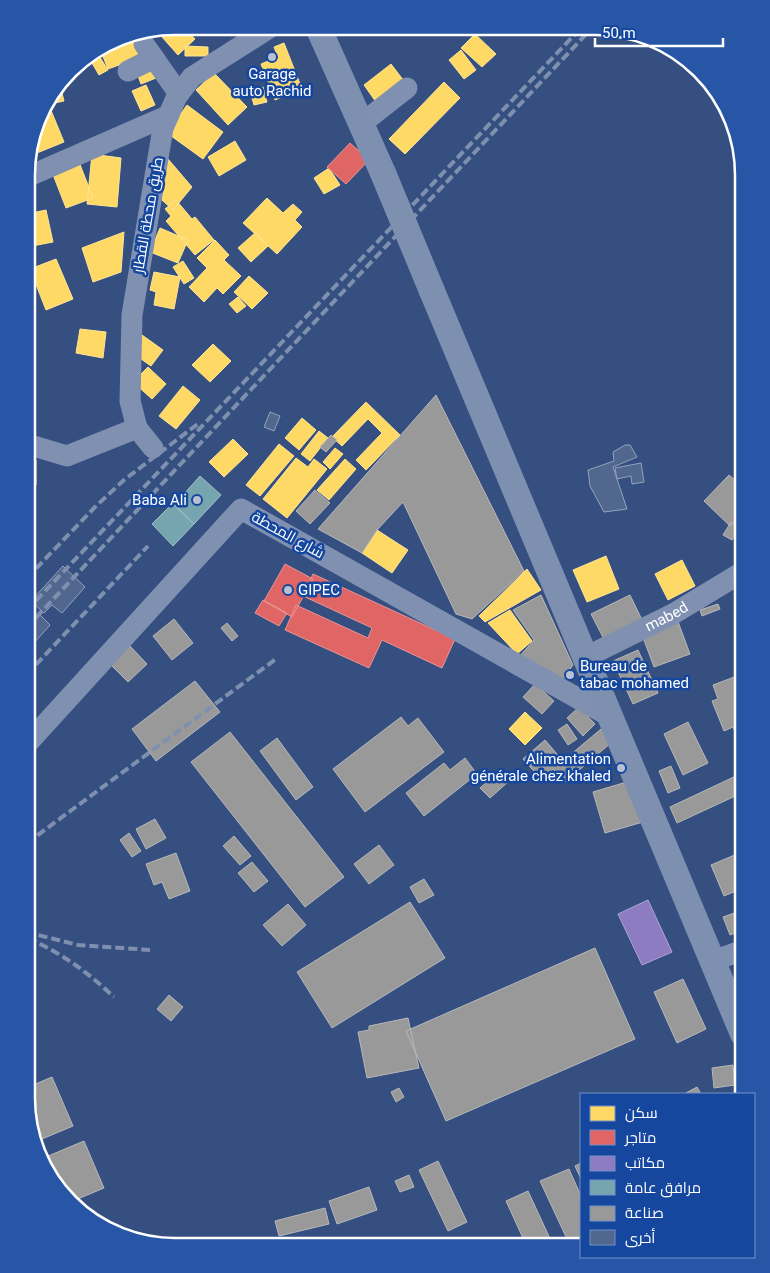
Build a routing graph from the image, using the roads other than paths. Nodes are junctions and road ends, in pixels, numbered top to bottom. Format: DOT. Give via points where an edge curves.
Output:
graph roads {
  1 [pos="259,35"];
  2 [pos="322,35"];
  3 [pos="128,71"];
  4 [pos="407,88"];
  5 [pos="179,94"];
  6 [pos="168,115"];
  7 [pos="362,124"];
  8 [pos="35,174"];
  9 [pos="138,428"];
  10 [pos="35,446"];
  11 [pos="153,448"];
  12 [pos="735,576"];
  13 [pos="586,657"];
  14 [pos="612,717"];
  15 [pos="35,735"];
  16 [pos="735,953"];
  17 [pos="713,961"];
  18 [pos="735,1015"];
  1 -- 5 [label="street, طريق محطة القطار" via="192,77"];
  2 -- 7 [label="main road"];
  3 -- 5 [label="street" via="149,51"];
  4 -- 7 [label="street"];
  5 -- 6 [label="street, طريق محطة القطار"];
  6 -- 8 [label="street"];
  6 -- 9 [label="street, طريق محطة القطار" via="163,128 132,315 130,401"];
  7 -- 13 [label="main road, bridge"];
  9 -- 10 [label="street" via="67,456"];
  9 -- 11 [label="street, طريق محطة القطار"];
  12 -- 13 [label="street, mabed" via="673,614"];
  13 -- 14 [label="main road"];
  14 -- 15 [label="street, شارع المحطة" via="241,509"];
  14 -- 17 [label="main road"];
  16 -- 17 [label="street"];
  17 -- 18 [label="main road"];
}
